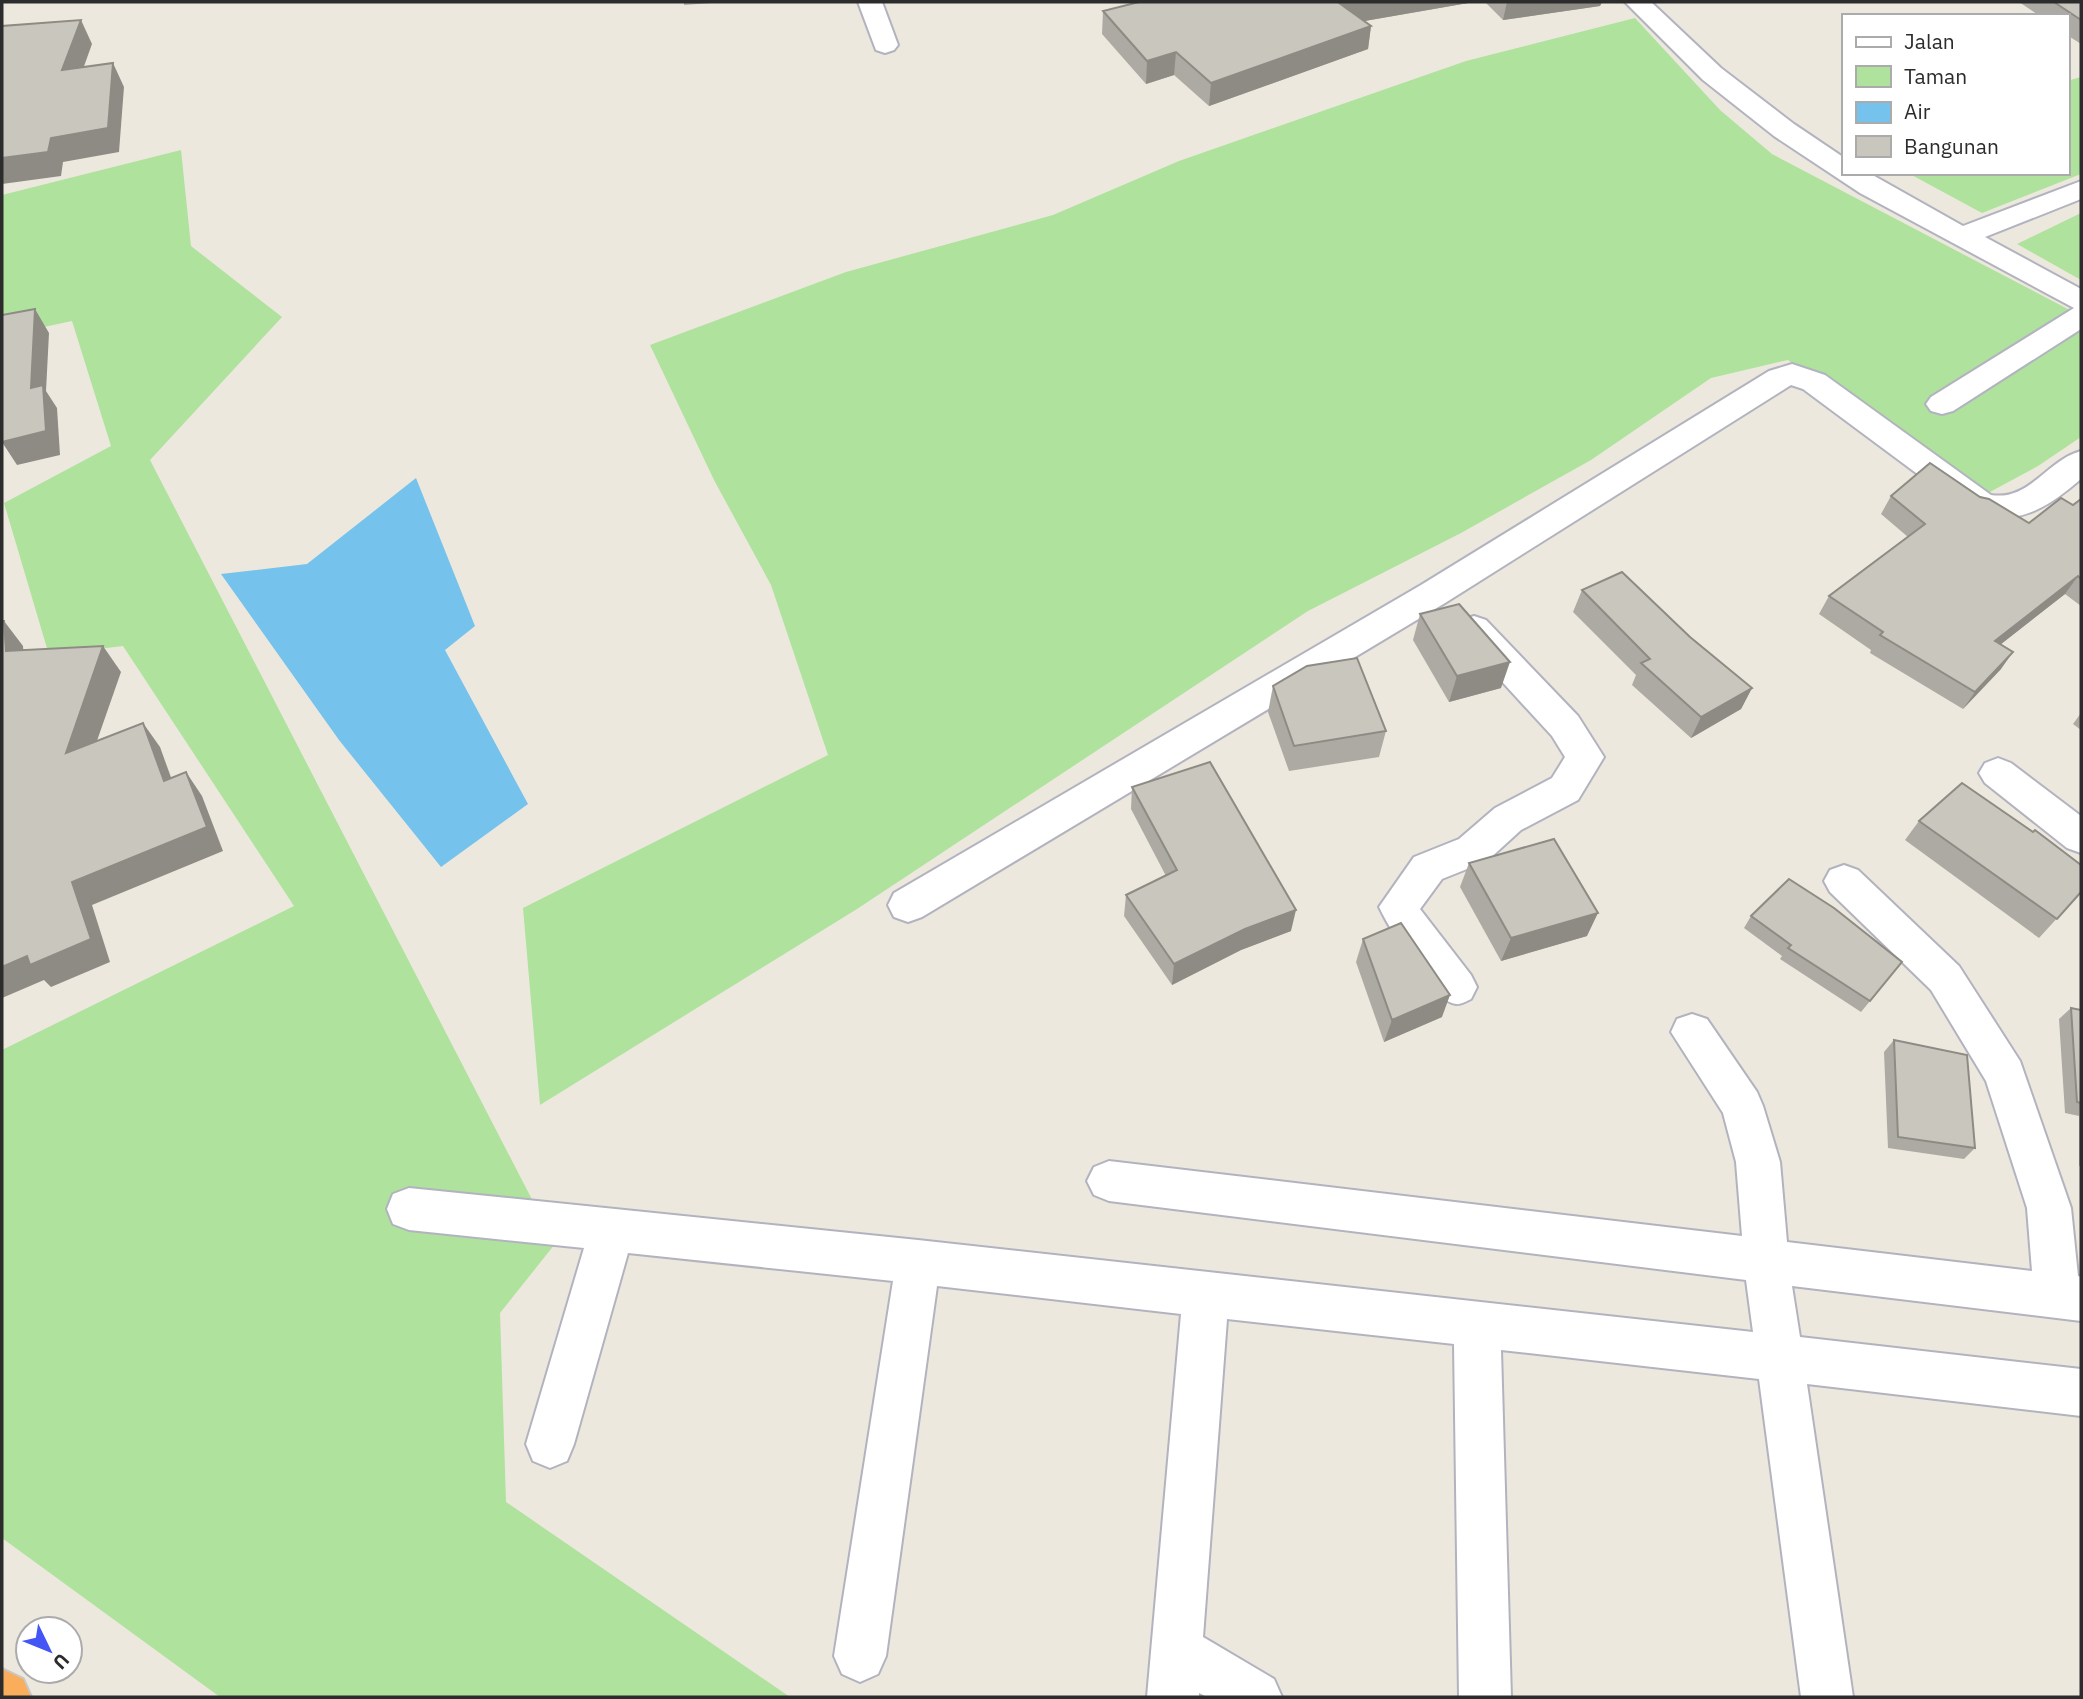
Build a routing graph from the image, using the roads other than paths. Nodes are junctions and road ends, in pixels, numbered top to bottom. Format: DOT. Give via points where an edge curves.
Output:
graph roads {
  1 [pos="870,2"];
  2 [pos="1637,2"];
  3 [pos="885,45"];
  4 [pos="1842,168"];
  5 [pos="1853,175"];
  6 [pos="2081,189"];
  7 [pos="1963,236"];
  8 [pos="2081,301"];
  9 [pos="2081,316"];
  10 [pos="1942,404"];
  11 [pos="2081,462"];
  12 [pos="1433,594"];
  13 [pos="1998,773"];
  14 [pos="2081,837"];
  15 [pos="1844,881"];
  16 [pos="908,905"];
  17 [pos="1457,987"];
  18 [pos="1692,1032"];
  19 [pos="1108,1181"];
  20 [pos="409,1209"];
  21 [pos="612,1230"];
  22 [pos="1766,1261"];
  23 [pos="918,1262"];
  24 [pos="1206,1294"];
  25 [pos="2069,1297"];
  26 [pos="1477,1324"];
  27 [pos="1779,1358"];
  28 [pos="2081,1392"];
  29 [pos="550,1444"];
  30 [pos="860,1656"];
  31 [pos="1175,1674"];
  32 [pos="1256,1697"];
  33 [pos="1485,1697"];
  34 [pos="1827,1697"];
  1 -- 3 [label="street"];
  2 -- 4 [label="street" via="1712,74"];
  5 -- 7 [label="street"];
  6 -- 7 [label="street"];
  7 -- 8 [label="street"];
  9 -- 10 [label="street"];
  11 -- 12 [label="street" via="2016,508 1982,505 1836,395 1792,374"];
  12 -- 16 [label="street"];
  12 -- 17 [label="street" via="1464,618 1565,726 1585,757 1565,789 1508,819 1474,850 1428,868 1402,900 1399,907 1409,927"];
  13 -- 14 [label="street"];
  15 -- 25 [label="street" via="1945,978 2005,1074 2049,1208"];
  18 -- 22 [label="street" via="1742,1106 1758,1161"];
  19 -- 22 [label="street"];
  20 -- 21 [label="street"];
  21 -- 23 [label="street"];
  21 -- 29 [label="street"];
  22 -- 25 [label="street"];
  22 -- 27 [label="street"];
  23 -- 24 [label="street"];
  23 -- 30 [label="street"];
  24 -- 26 [label="street"];
  24 -- 31 [label="street"];
  26 -- 27 [label="street"];
  26 -- 33 [label="street"];
  27 -- 28 [label="street"];
  27 -- 34 [label="street"];
  31 -- 32 [label="street"];
}
